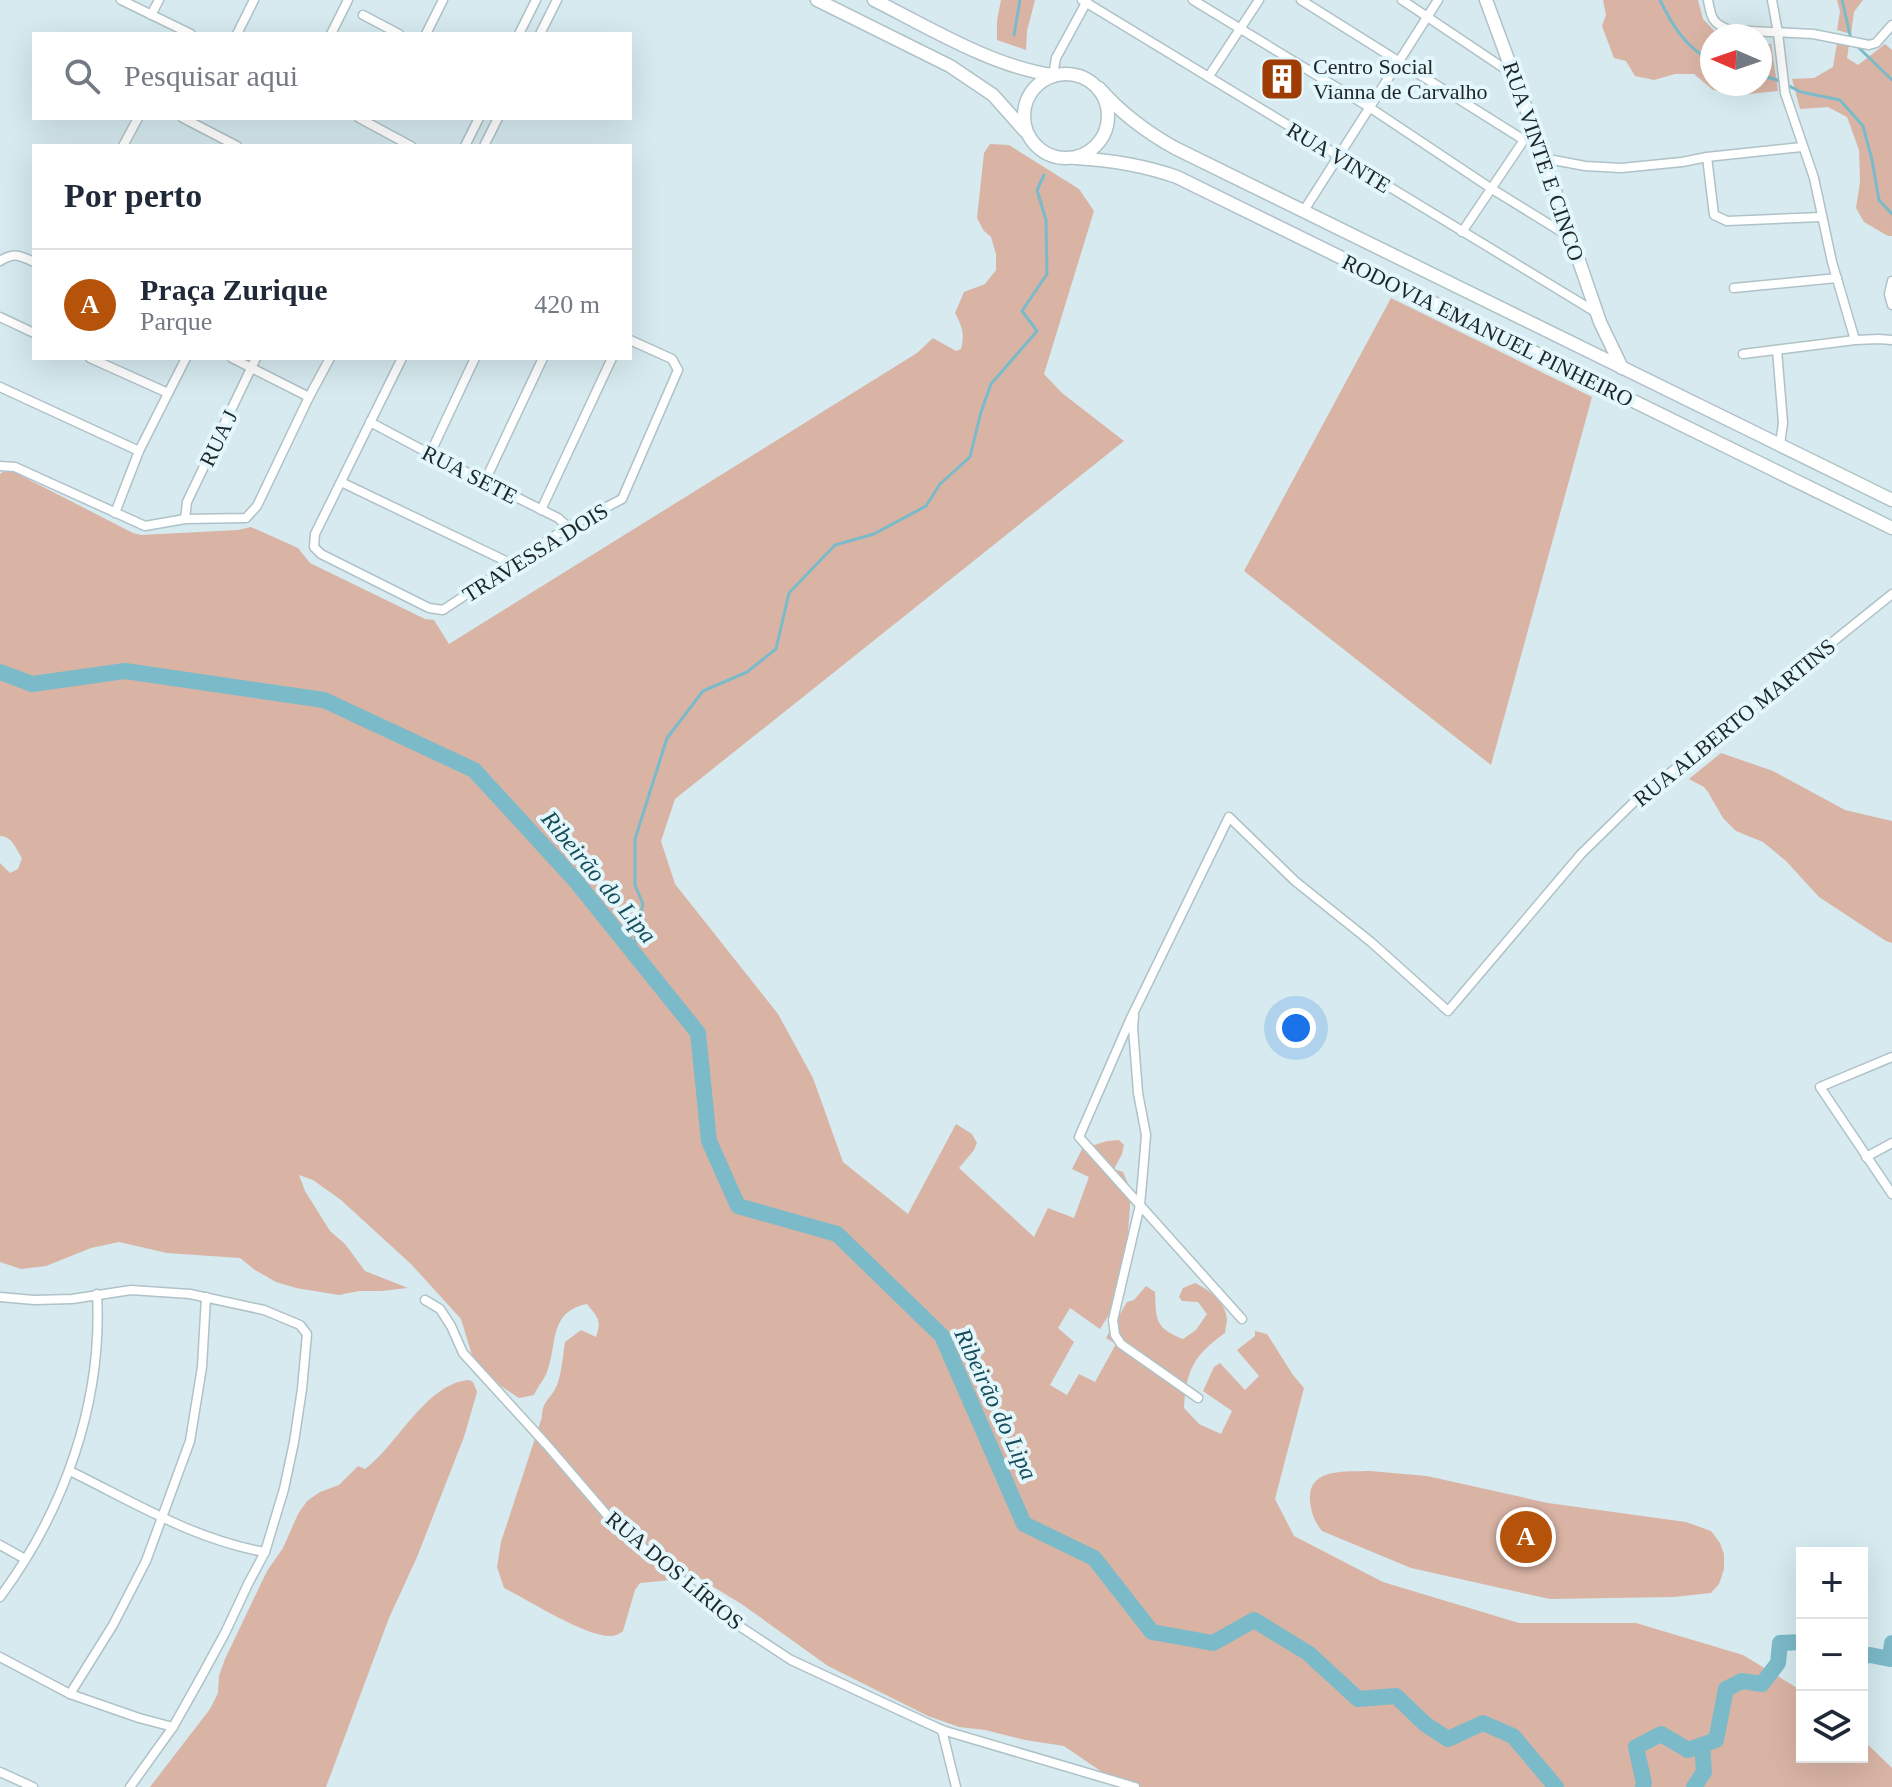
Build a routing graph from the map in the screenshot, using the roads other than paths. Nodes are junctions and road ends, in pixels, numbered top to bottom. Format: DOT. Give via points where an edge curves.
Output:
graph roads {
  1 [pos="121,0"];
  2 [pos="159,0"];
  3 [pos="254,0"];
  4 [pos="348,0"];
  5 [pos="443,0"];
  6 [pos="536,0"];
  7 [pos="557,0"];
  8 [pos="817,0"];
  9 [pos="874,0"];
  10 [pos="1193,0"];
  11 [pos="1259,0"];
  12 [pos="1301,0"];
  13 [pos="1402,0"];
  14 [pos="1438,0"];
  15 [pos="1486,0"];
  16 [pos="1708,0"];
  17 [pos="1772,0"];
  18 [pos="1085,1"];
  19 [pos="151,15"];
  20 [pos="363,15"];
  21 [pos="1428,16"];
  22 [pos="1892,25"];
  23 [pos="1242,29"];
  24 [pos="187,32"];
  25 [pos="238,32"];
  26 [pos="332,32"];
  27 [pos="395,32"];
  28 [pos="427,32"];
  29 [pos="520,32"];
  30 [pos="541,32"];
  31 [pos="1778,33"];
  32 [pos="1399,61"];
  33 [pos="1513,74"];
  34 [pos="1053,75"];
  35 [pos="1209,76"];
  36 [pos="1099,88"];
  37 [pos="1369,107"];
  38 [pos="137,120"];
  39 [pos="187,120"];
  40 [pos="363,120"];
  41 [pos="381,120"];
  42 [pos="478,120"];
  43 [pos="497,120"];
  44 [pos="377,128"];
  45 [pos="1534,130"];
  46 [pos="1029,137"];
  47 [pos="1524,140"];
  48 [pos="124,144"];
  49 [pos="233,144"];
  50 [pos="407,144"];
  51 [pos="466,144"];
  52 [pos="485,144"];
  53 [pos="1802,147"];
  54 [pos="1338,157"];
  55 [pos="1707,157"];
  56 [pos="1075,158"];
  57 [pos="1543,158"];
  58 [pos="1492,189"];
  59 [pos="1303,212"];
  60 [pos="1821,217"];
  61 [pos="1462,232"];
  62 [pos="1570,238"];
  63 [pos="0,261"];
  64 [pos="32,261"];
  65 [pos="1837,278"];
  66 [pos="1892,281"];
  67 [pos="1734,288"];
  68 [pos="1892,305"];
  69 [pos="0,317"];
  70 [pos="1599,318"];
  71 [pos="32,332"];
  72 [pos="1855,340"];
  73 [pos="1892,340"];
  74 [pos="632,341"];
  75 [pos="1576,344"];
  76 [pos="1777,350"];
  77 [pos="1743,354"];
  78 [pos="94,360"];
  79 [pos="185,360"];
  80 [pos="236,360"];
  81 [pos="255,360"];
  82 [pos="329,360"];
  83 [pos="401,360"];
  84 [pos="474,360"];
  85 [pos="542,360"];
  86 [pos="611,360"];
  87 [pos="251,368"];
  88 [pos="1623,369"];
  89 [pos="0,387"];
  90 [pos="168,393"];
  91 [pos="309,397"];
  92 [pos="370,422"];
  93 [pos="1780,444"];
  94 [pos="139,451"];
  95 [pos="430,454"];
  96 [pos="0,466"];
  97 [pos="485,481"];
  98 [pos="341,482"];
  99 [pos="1892,500"];
  100 [pos="541,510"];
  101 [pos="115,513"];
  102 [pos="185,519"];
  103 [pos="568,527"];
  104 [pos="1892,528"];
  105 [pos="512,564"];
  106 [pos="1892,594"];
  107 [pos="1135,1011"];
  108 [pos="1892,1057"];
  109 [pos="1892,1143"];
  110 [pos="1866,1157"];
  111 [pos="1892,1194"];
  112 [pos="1140,1205"];
  113 [pos="97,1294"];
  114 [pos="0,1297"];
  115 [pos="206,1297"];
  116 [pos="425,1300"];
  117 [pos="1242,1319"];
  118 [pos="1198,1398"];
  119 [pos="70,1471"];
  120 [pos="161,1518"];
  121 [pos="0,1545"];
  122 [pos="265,1552"];
  123 [pos="25,1559"];
  124 [pos="0,1597"];
  125 [pos="0,1657"];
  126 [pos="70,1694"];
  127 [pos="173,1727"];
  128 [pos="942,1730"];
  129 [pos="0,1772"];
  130 [pos="33,1787"];
  131 [pos="130,1787"];
  132 [pos="956,1787"];
  133 [pos="1135,1787"];
  1 -- 19 [label="street"];
  2 -- 19 [label="street"];
  3 -- 25 [label="street"];
  4 -- 26 [label="street"];
  5 -- 28 [label="street"];
  6 -- 29 [label="street"];
  7 -- 30 [label="street"];
  8 -- 46 [label="main road" via="950,66 993,95"];
  9 -- 34 [label="main road" via="987,57"];
  10 -- 23 [label="street"];
  11 -- 23 [label="street"];
  12 -- 32 [label="street"];
  13 -- 21 [label="street"];
  14 -- 21 [label="street"];
  15 -- 33 [label="main road, RUA VINTE E CINCO"];
  16 -- 31 [label="street" via="1718,26"];
  17 -- 31 [label="street"];
  18 -- 34 [label="street"];
  18 -- 35 [label="street, RUA VINTE"];
  19 -- 24 [label="street"];
  20 -- 27 [label="street"];
  21 -- 32 [label="street"];
  21 -- 33 [label="street"];
  22 -- 31 [label="street" via="1869,45"];
  23 -- 35 [label="street"];
  23 -- 37 [label="street"];
  31 -- 53 [label="street" via="1785,93"];
  32 -- 37 [label="street"];
  32 -- 47 [label="street"];
  33 -- 45 [label="main road, RUA VINTE E CINCO"];
  34 -- 36 [label="main road" via="1086,78"];
  34 -- 46 [label="main road" via="1028,99 1024,118"];
  35 -- 54 [label="street, RUA VINTE"];
  36 -- 56 [label="main road" via="1108,107 1107,128 1100,142"];
  36 -- 59 [label="main road, RODOVIA EMANUEL PINHEIRO" via="1154,136"];
  37 -- 54 [label="street"];
  37 -- 58 [label="street"];
  38 -- 48 [label="street"];
  39 -- 49 [label="street"];
  40 -- 44 [label="street"];
  41 -- 44 [label="street"];
  42 -- 51 [label="street"];
  43 -- 52 [label="street"];
  44 -- 50 [label="street"];
  45 -- 47 [label="street"];
  45 -- 57 [label="main road, RUA VINTE E CINCO"];
  46 -- 56 [label="main road" via="1049,155"];
  47 -- 58 [label="street"];
  53 -- 55 [label="street"];
  53 -- 60 [label="street"];
  54 -- 59 [label="street"];
  54 -- 61 [label="street, RUA VINTE"];
  55 -- 57 [label="street" via="1621,168"];
  55 -- 60 [label="street" via="1714,215 1727,221"];
  56 -- 104 [label="main road, RODOVIA EMANUEL PINHEIRO" via="1128,163 1177,177"];
  57 -- 62 [label="main road, RUA VINTE E CINCO"];
  58 -- 61 [label="street"];
  58 -- 62 [label="street"];
  59 -- 75 [label="main road, RODOVIA EMANUEL PINHEIRO"];
  60 -- 65 [label="street"];
  61 -- 70 [label="street, RUA VINTE"];
  62 -- 70 [label="main road, RUA VINTE E CINCO"];
  63 -- 64 [label="street" via="19,255"];
  65 -- 67 [label="street"];
  65 -- 72 [label="street"];
  66 -- 68 [label="street"];
  69 -- 71 [label="street"];
  70 -- 75 [label="main road" via="1594,339"];
  70 -- 88 [label="main road, RUA VINTE E CINCO"];
  72 -- 73 [label="street"];
  72 -- 76 [label="street"];
  74 -- 103 [label="street, TRAVESSA DOIS" via="672,359 678,370 622,499"];
  75 -- 88 [label="main road, RODOVIA EMANUEL PINHEIRO"];
  76 -- 77 [label="street"];
  76 -- 93 [label="street"];
  78 -- 90 [label="street"];
  79 -- 90 [label="street"];
  80 -- 87 [label="street"];
  81 -- 87 [label="street, RUA J"];
  82 -- 91 [label="street"];
  83 -- 92 [label="street"];
  84 -- 95 [label="street"];
  85 -- 97 [label="street"];
  86 -- 100 [label="street"];
  87 -- 91 [label="street"];
  87 -- 102 [label="street, RUA J" via="187,502"];
  88 -- 93 [label="main road, RODOVIA EMANUEL PINHEIRO"];
  89 -- 94 [label="street"];
  90 -- 94 [label="street"];
  91 -- 102 [label="street" via="257,506 246,518"];
  92 -- 95 [label="street, RUA SETE"];
  92 -- 98 [label="street"];
  93 -- 99 [label="main road, RODOVIA EMANUEL PINHEIRO"];
  94 -- 101 [label="street"];
  95 -- 97 [label="street, RUA SETE"];
  96 -- 101 [label="street" via="15,467"];
  97 -- 100 [label="street, RUA SETE"];
  98 -- 105 [label="street"];
  98 -- 105 [label="street, TRAVESSA DOIS" via="315,534 314,547 429,608 443,610"];
  100 -- 103 [label="street, RUA SETE"];
  101 -- 102 [label="street" via="145,526"];
  103 -- 105 [label="street, TRAVESSA DOIS"];
  106 -- 107 [label="street, RUA ALBERTO MARTINS" via="1634,802 1581,854 1448,1011 1295,881 1229,817"];
  107 -- 112 [label="street" via="1138,1093 1146,1135"];
  107 -- 112 [label="street" via="1079,1137"];
  108 -- 110 [label="street" via="1820,1087"];
  109 -- 110 [label="street"];
  110 -- 111 [label="street"];
  112 -- 117 [label="street"];
  112 -- 118 [label="street" via="1113,1320 1115,1335"];
  113 -- 114 [label="street" via="72,1299"];
  113 -- 115 [label="street" via="131,1290"];
  113 -- 119 [label="street" via="89,1394"];
  115 -- 120 [label="street" via="190,1441"];
  115 -- 122 [label="street" via="264,1310 300,1325 307,1334 294,1442"];
  116 -- 128 [label="street, RUA DOS LÍRIOS" via="440,1309 463,1353 613,1522 721,1614 791,1660"];
  119 -- 120 [label="street"];
  119 -- 123 [label="street"];
  120 -- 122 [label="street"];
  120 -- 126 [label="street" via="133,1587"];
  121 -- 123 [label="street"];
  122 -- 127 [label="street"];
  123 -- 124 [label="street"];
  125 -- 126 [label="street"];
  126 -- 127 [label="street"];
  127 -- 131 [label="street"];
  128 -- 132 [label="street"];
  128 -- 133 [label="street, RUA DOS LÍRIOS"];
  129 -- 130 [label="street"];
}
